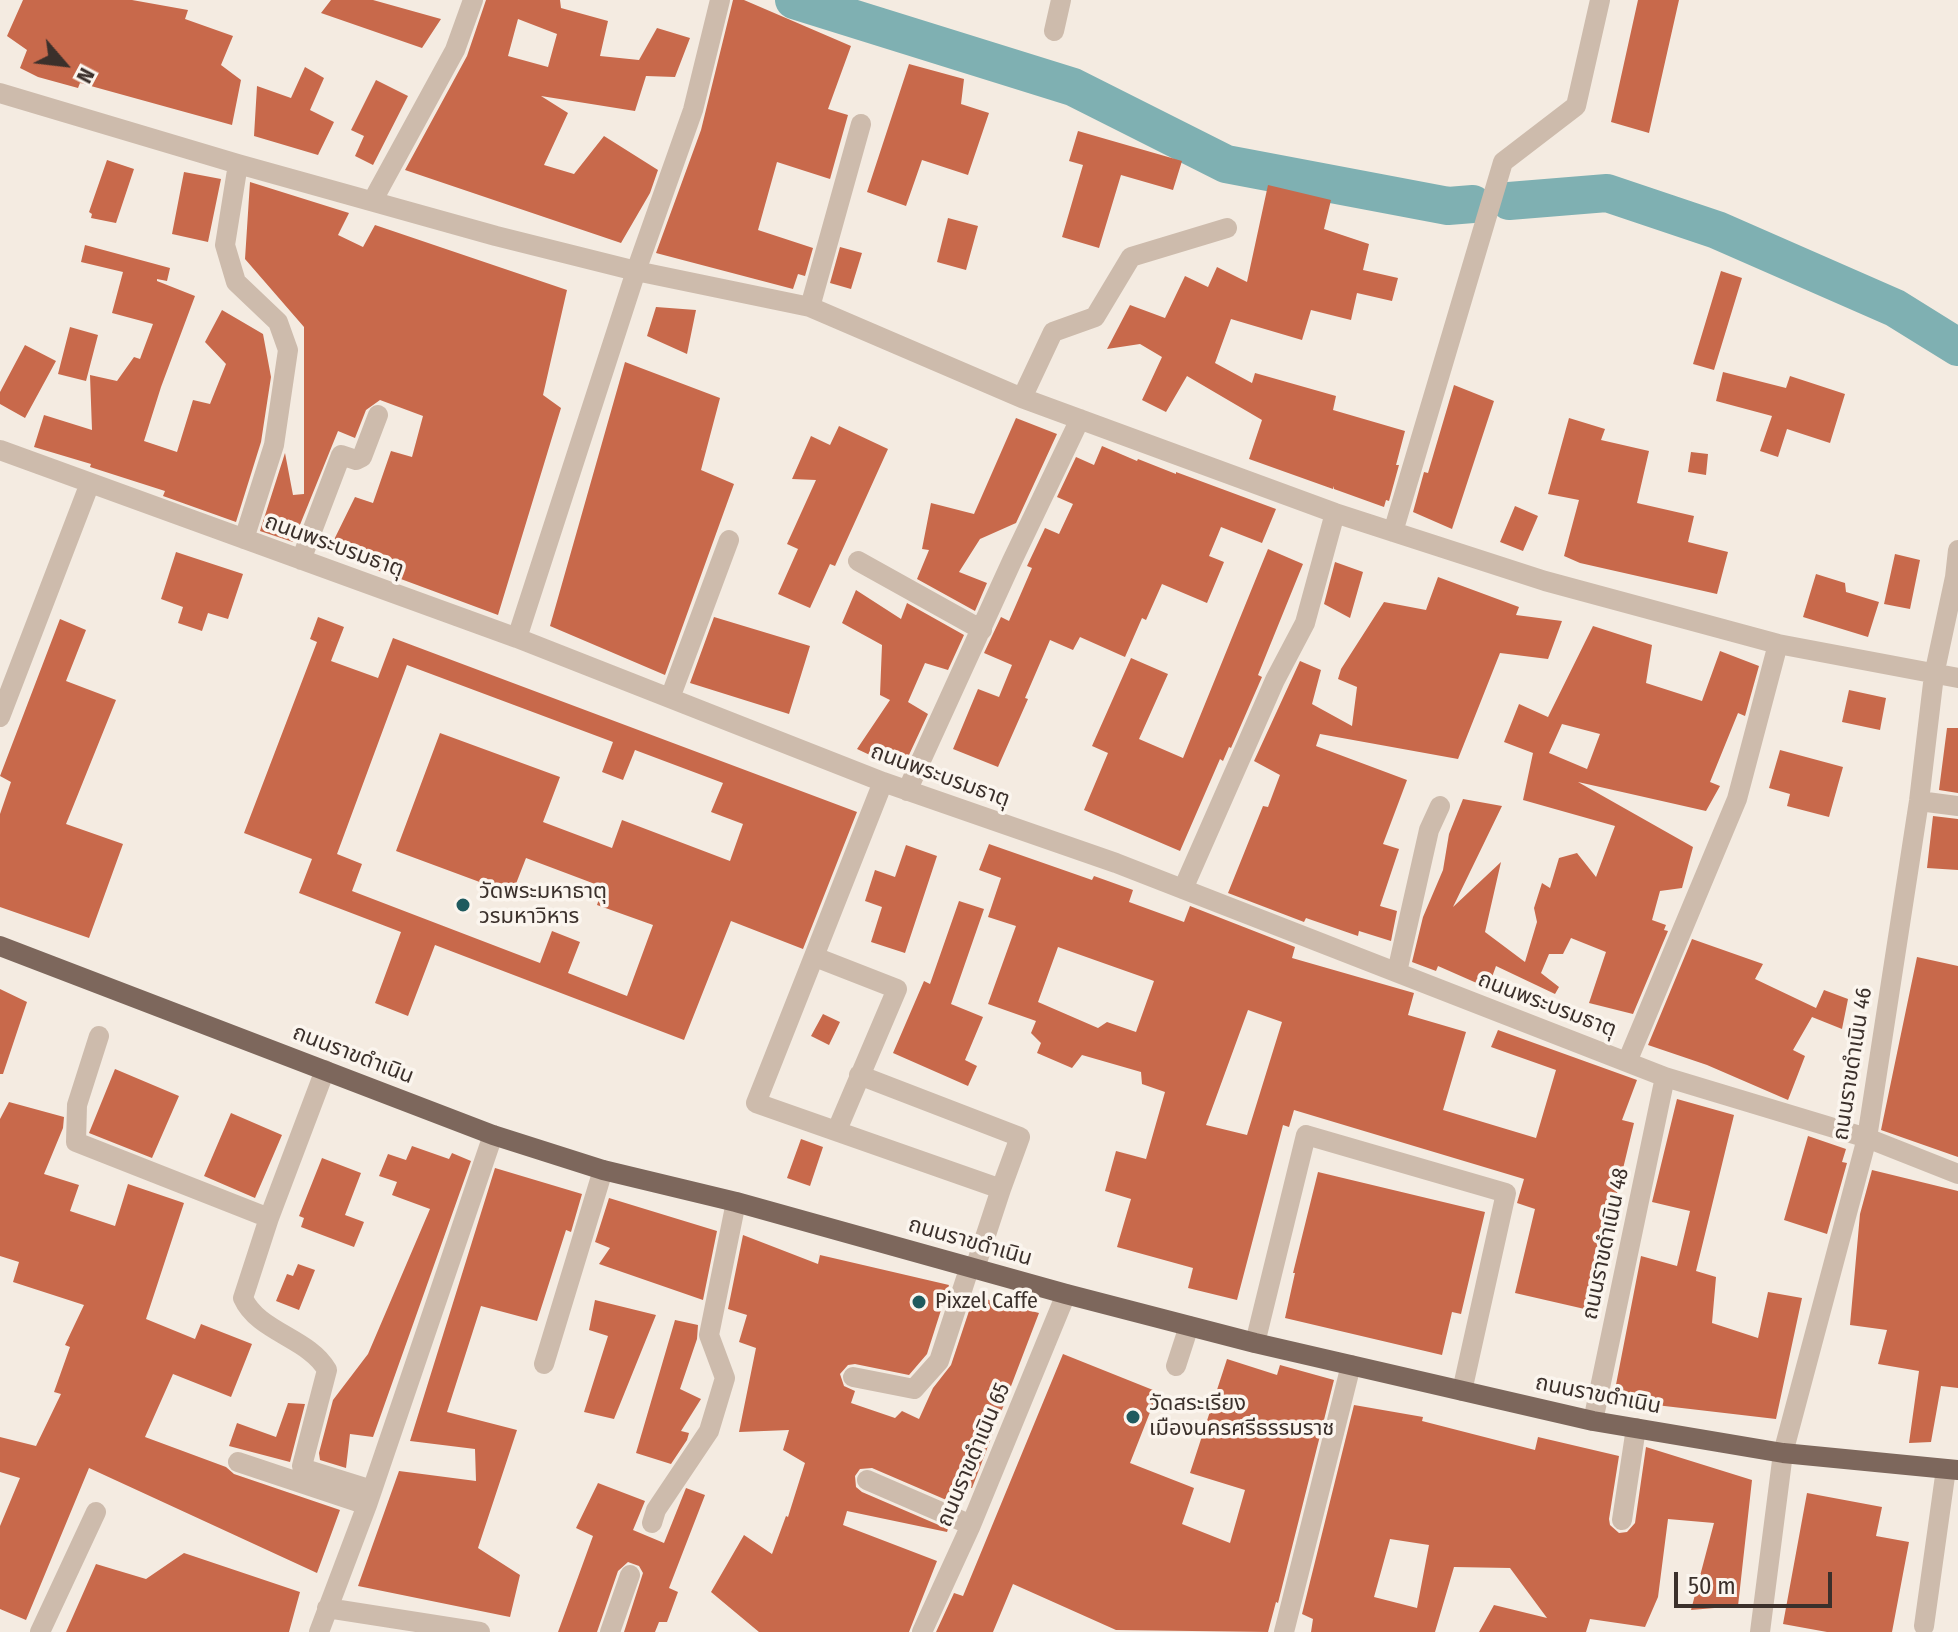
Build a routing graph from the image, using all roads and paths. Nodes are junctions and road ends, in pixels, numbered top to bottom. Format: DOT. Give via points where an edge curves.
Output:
graph roads {
  1 [pos="473,0"];
  2 [pos="720,0"];
  3 [pos="1061,0"];
  4 [pos="1600,0"];
  5 [pos="1054,31"];
  6 [pos="0,93"];
  7 [pos="861,124"];
  8 [pos="238,164"];
  9 [pos="373,200"];
  10 [pos="1227,228"];
  11 [pos="636,271"];
  12 [pos="810,307"];
  13 [pos="1022,398"];
  14 [pos="378,415"];
  15 [pos="1080,419"];
  16 [pos="0,450"];
  17 [pos="90,483"];
  18 [pos="1335,513"];
  19 [pos="1393,532"];
  20 [pos="244,539"];
  21 [pos="729,540"];
  22 [pos="1958,550"];
  23 [pos="301,560"];
  24 [pos="858,561"];
  25 [pos="982,630"];
  26 [pos="517,638"];
  27 [pos="1778,644"];
  28 [pos="1934,675"];
  29 [pos="1958,678"];
  30 [pos="670,698"];
  31 [pos="0,717"];
  32 [pos="883,782"];
  33 [pos="907,791"];
  34 [pos="1919,801"];
  35 [pos="1440,806"];
  36 [pos="1958,806"];
  37 [pos="1183,889"];
  38 [pos="0,946"];
  39 [pos="815,957"];
  40 [pos="1397,972"];
  41 [pos="99,1036"];
  42 [pos="1627,1062"];
  43 [pos="325,1070"];
  44 [pos="859,1075"];
  45 [pos="1665,1077"];
  46 [pos="837,1130"];
  47 [pos="493,1135"];
  48 [pos="1867,1138"];
  49 [pos="603,1170"];
  50 [pos="1958,1174"];
  51 [pos="1001,1189"];
  52 [pos="736,1202"];
  53 [pos="269,1218"];
  54 [pos="973,1267"];
  55 [pos="1066,1294"];
  56 [pos="1189,1326"];
  57 [pos="1255,1343"];
  58 [pos="544,1364"];
  59 [pos="1351,1365"];
  60 [pos="1176,1366"];
  61 [pos="853,1377"];
  62 [pos="1462,1391"];
  63 [pos="1593,1421"];
  64 [pos="1636,1428"];
  65 [pos="1783,1453"];
  66 [pos="238,1462"];
  67 [pos="1952,1470"];
  68 [pos="867,1480"];
  69 [pos="370,1498"];
  70 [pos="96,1512"];
  71 [pos="1622,1520"];
  72 [pos="652,1523"];
  73 [pos="971,1525"];
  74 [pos="630,1575"];
  75 [pos="327,1608"];
  76 [pos="1924,1626"];
  77 [pos="40,1632"];
  78 [pos="319,1632"];
  79 [pos="480,1632"];
  80 [pos="610,1632"];
  81 [pos="922,1632"];
  82 [pos="1284,1632"];
  83 [pos="1760,1632"];
  1 -- 9 [label="street" via="455,50"];
  2 -- 11 [label="street" via="693,110"];
  3 -- 5 [label="street"];
  4 -- 19 [label="street" via="1576,106 1503,162"];
  6 -- 8 [label="street"];
  7 -- 12 [label="street"];
  8 -- 9 [label="street"];
  8 -- 20 [label="street" via="225,245 236,282 278,322 288,350 274,445"];
  9 -- 11 [label="street"];
  10 -- 13 [label="street" via="1131,257 1095,317 1053,332"];
  11 -- 12 [label="street"];
  11 -- 26 [label="street"];
  12 -- 13 [label="street"];
  13 -- 15 [label="street"];
  14 -- 23 [label="street" via="362,457 341,455"];
  15 -- 18 [label="street"];
  15 -- 25 [label="street"];
  16 -- 17 [label="street, ถนนพระบรมธาตุ"];
  17 -- 20 [label="street, ถนนพระบรมธาตุ"];
  17 -- 31 [label="street"];
  18 -- 19 [label="street"];
  18 -- 37 [label="street" via="1305,623"];
  19 -- 27 [label="street" via="1545,581"];
  20 -- 23 [label="street, ถนนพระบรมธาตุ"];
  21 -- 30 [label="street"];
  22 -- 28 [label="street, ถนนราขดำเนิน 46"];
  23 -- 26 [label="street, ถนนพระบรมธาตุ"];
  24 -- 25 [label="street"];
  25 -- 33 [label="street"];
  26 -- 30 [label="street, ถนนพระบรมธาตุ"];
  27 -- 28 [label="street"];
  27 -- 42 [label="street" via="1737,799"];
  28 -- 29 [label="street"];
  28 -- 34 [label="street, ถนนราขดำเนิน 46"];
  30 -- 32 [label="street, ถนนพระบรมธาตุ"];
  32 -- 33 [label="street, ถนนพระบรมธาตุ"];
  32 -- 39 [label="street"];
  33 -- 37 [label="street, ถนนพระบรมธาตุ"];
  34 -- 36 [label="street"];
  34 -- 48 [label="street, ถนนราขดำเนิน 46"];
  35 -- 40 [label="street" via="1429,830"];
  37 -- 40 [label="street, ถนนพระบรมธาตุ"];
  38 -- 43 [label="main road, ถนนราขดำเนิน"];
  39 -- 44 [label="street" via="897,989"];
  39 -- 46 [label="street" via="756,1103"];
  40 -- 42 [label="street, ถนนพระบรมธาตุ"];
  41 -- 53 [label="street" via="77,1105 76,1142"];
  42 -- 45 [label="street, ถนนพระบรมธาตุ"];
  43 -- 47 [label="main road, ถนนราขดำเนิน"];
  43 -- 53 [label="street"];
  44 -- 46 [label="street"];
  44 -- 51 [label="street" via="1020,1137"];
  45 -- 48 [label="street, ถนนพระบรมธาตุ"];
  45 -- 63 [label="street, ถนนราขดำเนิน 48"];
  46 -- 51 [label="street"];
  47 -- 49 [label="main road, ถนนราขดำเนิน"];
  47 -- 69 [label="street"];
  48 -- 50 [label="street, ถนนพระบรมธาตุ"];
  48 -- 65 [label="street, ถนนราขดำเนิน 46"];
  49 -- 52 [label="main road, ถนนราขดำเนิน"];
  49 -- 58 [label="street"];
  51 -- 54 [label="street"];
  52 -- 54 [label="main road, ถนนราขดำเนิน"];
  52 -- 72 [label="street" via="709,1335 725,1378 709,1431"];
  53 -- 69 [label="street" via="243,1298 273,1327 320,1358 327,1370 302,1466"];
  54 -- 55 [label="main road, ถนนราขดำเนิน"];
  54 -- 61 [label="street" via="939,1361 914,1389"];
  55 -- 56 [label="main road, ถนนราขดำเนิน"];
  55 -- 73 [label="street, ถนนราขดำเนิน 65"];
  56 -- 57 [label="main road, ถนนราขดำเนิน"];
  56 -- 60 [label="street"];
  57 -- 59 [label="main road, ถนนราขดำเนิน"];
  57 -- 62 [label="street" via="1306,1135 1506,1193"];
  59 -- 62 [label="main road, ถนนราขดำเนิน"];
  59 -- 82 [label="street"];
  62 -- 63 [label="main road, ถนนราขดำเนิน"];
  63 -- 64 [label="main road, ถนนราขดำเนิน"];
  64 -- 65 [label="main road, ถนนราขดำเนิน"];
  64 -- 71 [label="street"];
  65 -- 67 [label="main road, ถนนราขดำเนิน"];
  65 -- 83 [label="street, ถนนราขดำเนิน 46"];
  66 -- 69 [label="street"];
  67 -- 76 [label="street"];
  68 -- 73 [label="street"];
  69 -- 75 [label="street"];
  70 -- 77 [label="street"];
  73 -- 81 [label="street, ถนนราขดำเนิน 65"];
  74 -- 80 [label="street"];
  75 -- 78 [label="street"];
  75 -- 79 [label="street"];
}
